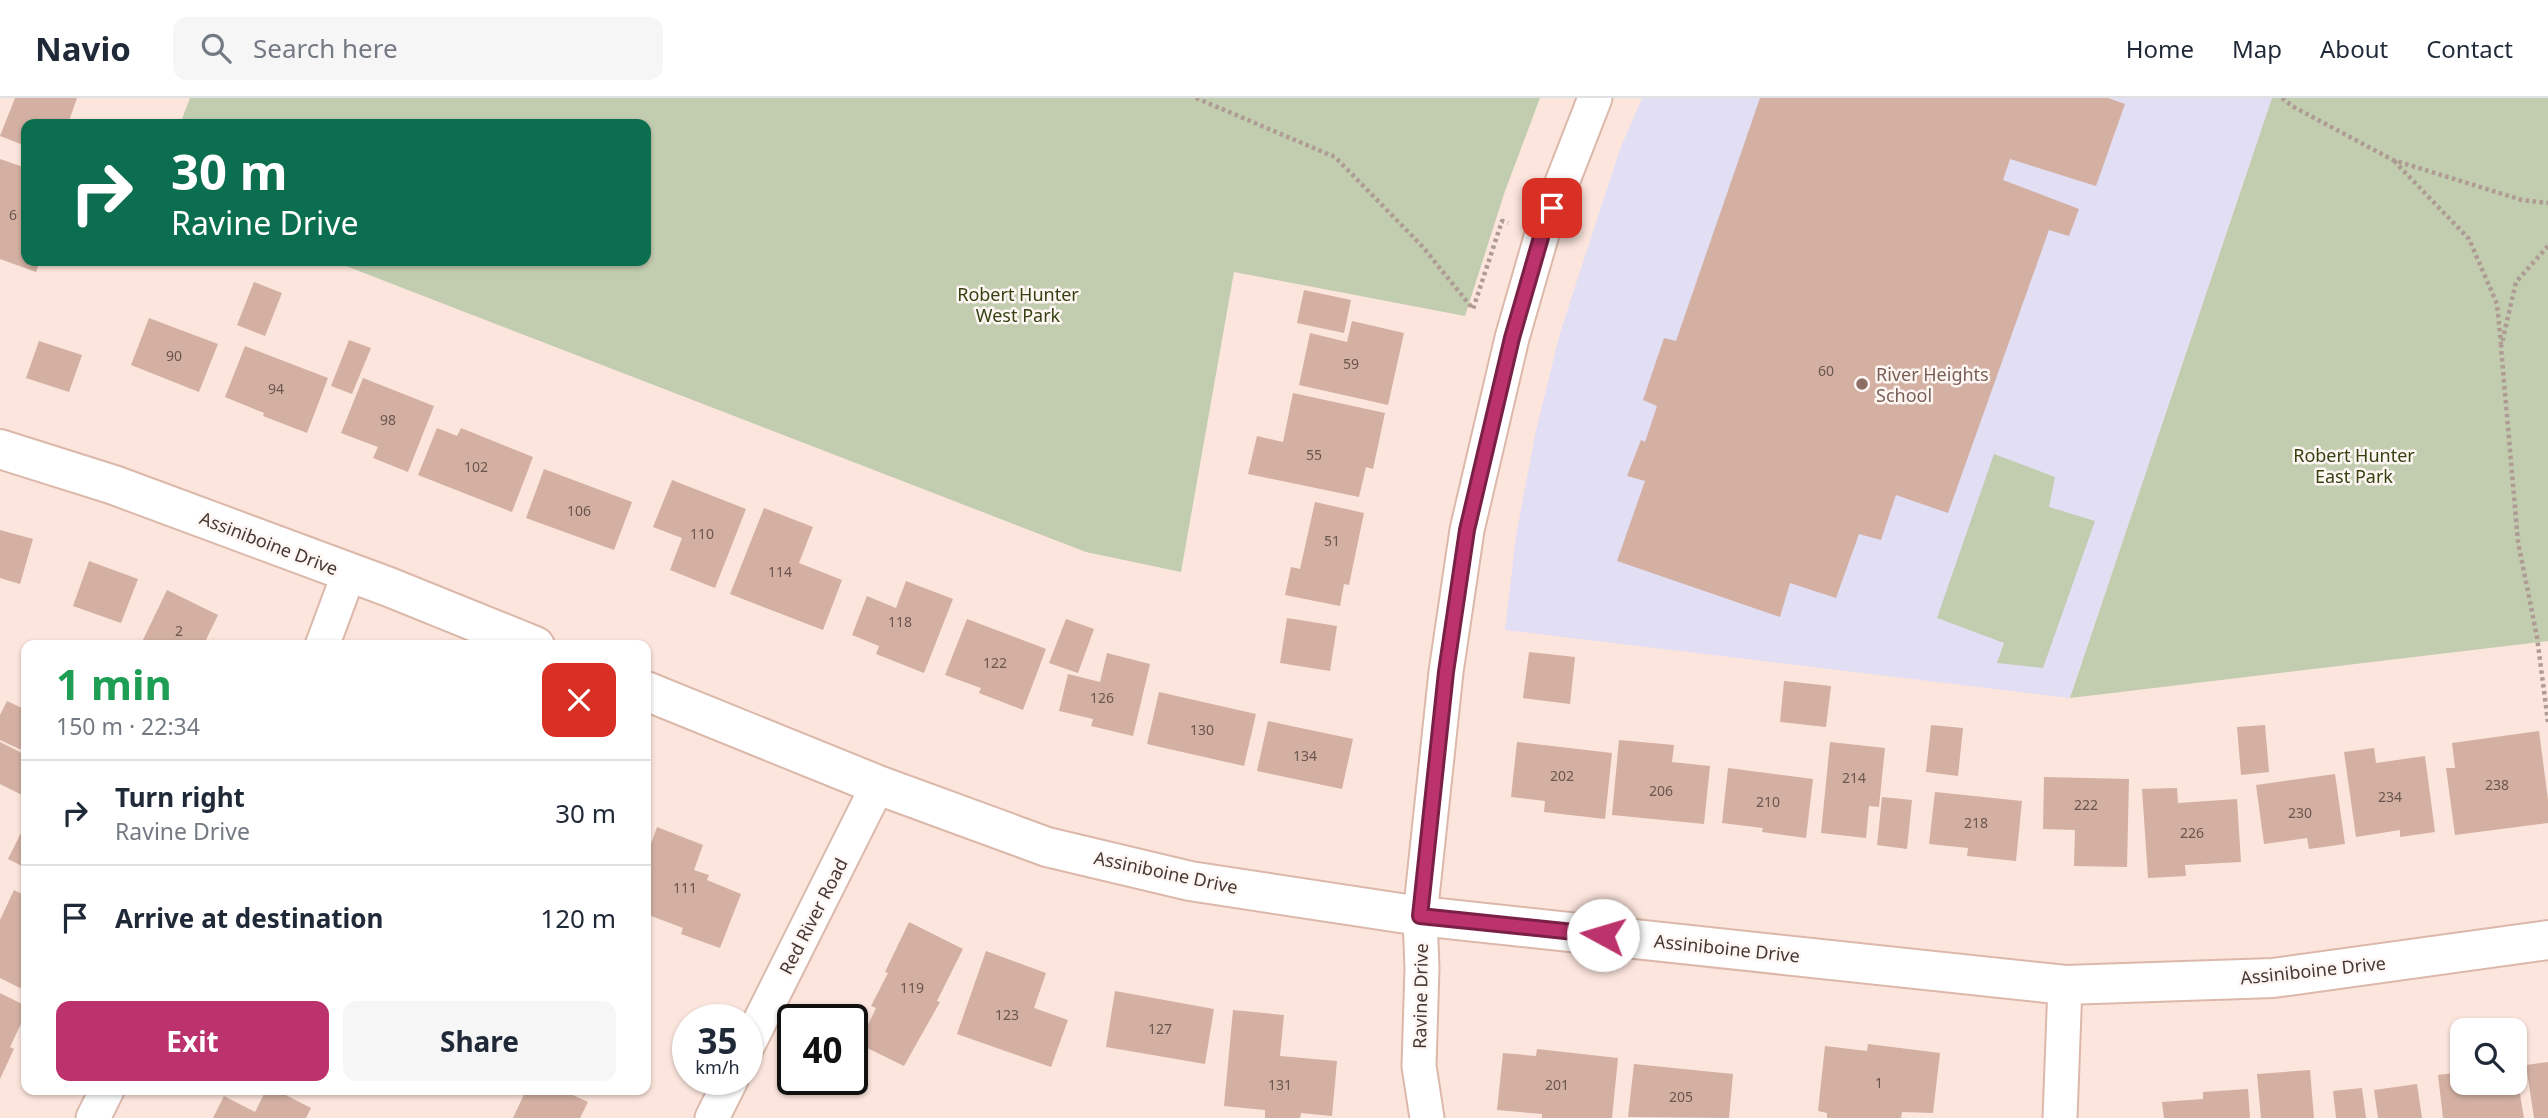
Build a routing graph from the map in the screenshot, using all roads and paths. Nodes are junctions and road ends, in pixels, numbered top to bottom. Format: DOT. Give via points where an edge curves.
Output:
graph roads {
  1 [pos="1196,98"];
  2 [pos="1595,98"];
  3 [pos="2282,98"];
  4 [pos="2393,160"];
  5 [pos="2548,203"];
  6 [pos="1542,234"];
  7 [pos="2548,246"];
  8 [pos="2501,347"];
  9 [pos="0,449"];
  10 [pos="349,573"];
  11 [pos="324,640"];
  12 [pos="519,640"];
  13 [pos="651,693"];
  14 [pos="2548,722"];
  15 [pos="878,785"];
  16 [pos="1420,916"];
  17 [pos="2548,940"];
  18 [pos="2065,985"];
  19 [pos="763,1014"];
  20 [pos="104,1095"];
  21 [pos="724,1095"];
  22 [pos="93,1118"];
  23 [pos="712,1118"];
  24 [pos="1427,1118"];
  25 [pos="2060,1118"];
  1 -- 6 [label="path" via="1335,157 1422,246 1472,309 1502,221"];
  2 -- 6 [label="street, Ravine Drive"];
  3 -- 4 [label="path"];
  4 -- 5 [label="path" via="2522,200"];
  4 -- 8 [label="path" via="2469,239 2497,304"];
  6 -- 16 [label="street, Ravine Drive" via="1512,338 1467,530 1446,672"];
  7 -- 8 [label="path" via="2516,282"];
  8 -- 14 [label="path" via="2518,542"];
  9 -- 10 [label="street, Assiniboine Drive" via="114,485"];
  10 -- 11 [label="street"];
  10 -- 12 [label="street, Assiniboine Drive"];
  13 -- 15 [label="street, Assiniboine Drive"];
  15 -- 16 [label="street, Assiniboine Drive" via="1047,847 1190,881"];
  15 -- 19 [label="street, Red River Road"];
  16 -- 18 [label="street, Assiniboine Drive"];
  16 -- 24 [label="street, Ravine Drive" via="1419,1066"];
  17 -- 18 [label="street, Assiniboine Drive" via="2273,978"];
  18 -- 25 [label="street"];
  20 -- 22 [label="street"];
  21 -- 23 [label="street"];
}
